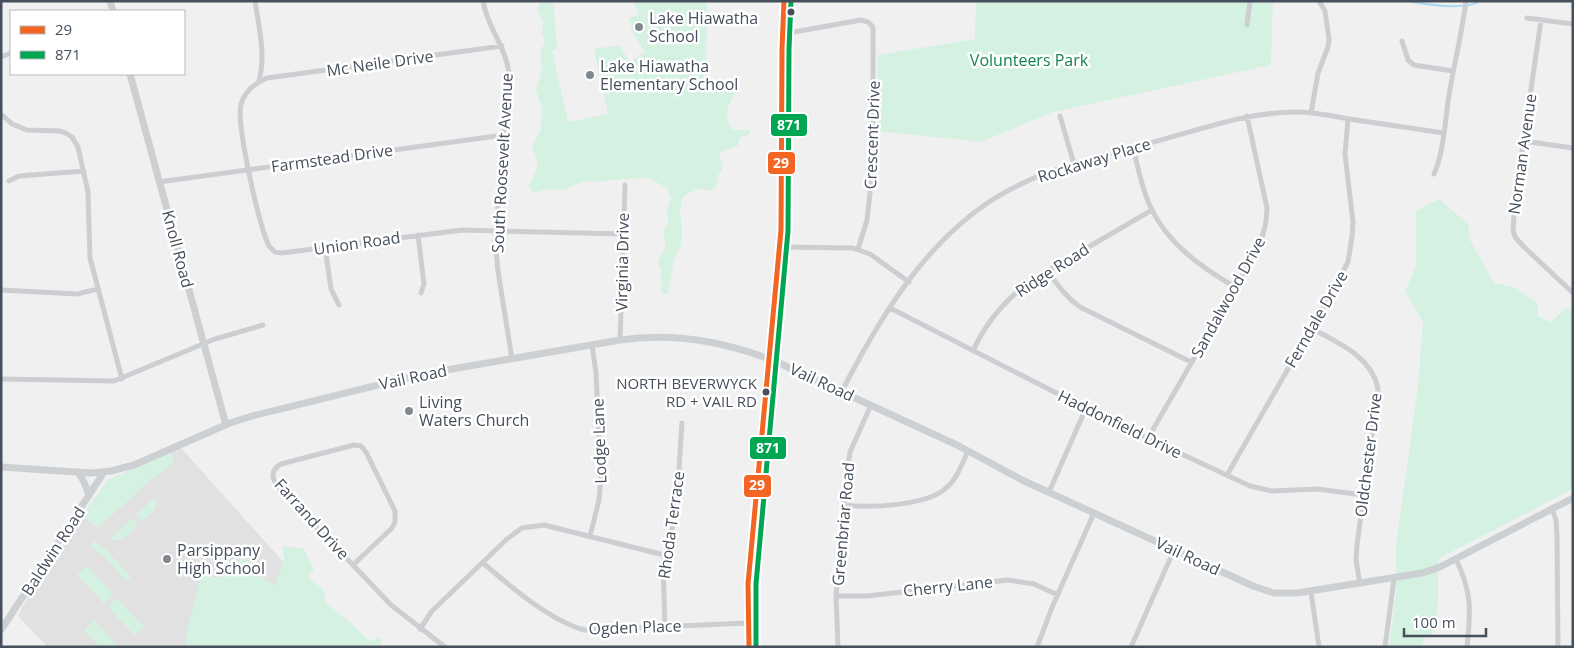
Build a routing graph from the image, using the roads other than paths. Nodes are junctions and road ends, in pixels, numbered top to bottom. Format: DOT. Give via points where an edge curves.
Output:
graph roads {
  1 [pos="255,1"];
  2 [pos="483,1"];
  3 [pos="784,1"];
  4 [pos="1250,1"];
  5 [pos="1319,1"];
  6 [pos="1466,1"];
  7 [pos="1527,18"];
  8 [pos="1541,20"];
  9 [pos="1573,24"];
  10 [pos="1247,25"];
  11 [pos="783,34"];
  12 [pos="1402,41"];
  13 [pos="502,46"];
  14 [pos="1453,71"];
  15 [pos="130,75"];
  16 [pos="259,81"];
  17 [pos="1311,113"];
  18 [pos="1,114"];
  19 [pos="1060,116"];
  20 [pos="1247,116"];
  21 [pos="1348,119"];
  22 [pos="1443,133"];
  23 [pos="504,135"];
  24 [pos="1523,141"];
  25 [pos="1134,148"];
  26 [pos="1573,148"];
  27 [pos="1074,164"];
  28 [pos="248,170"];
  29 [pos="84,171"];
  30 [pos="1434,174"];
  31 [pos="8,181"];
  32 [pos="160,182"];
  33 [pos="624,185"];
  34 [pos="1152,210"];
  35 [pos="496,231"];
  36 [pos="623,234"];
  37 [pos="418,235"];
  38 [pos="325,247"];
  39 [pos="780,247"];
  40 [pos="858,249"];
  41 [pos="1048,270"];
  42 [pos="909,282"];
  43 [pos="1235,287"];
  44 [pos="1,290"];
  45 [pos="98,290"];
  46 [pos="421,293"];
  47 [pos="1573,293"];
  48 [pos="339,304"];
  49 [pos="890,308"];
  50 [pos="263,325"];
  51 [pos="1311,328"];
  52 [pos="620,340"];
  53 [pos="204,344"];
  54 [pos="592,345"];
  55 [pos="973,351"];
  56 [pos="768,358"];
  57 [pos="512,359"];
  58 [pos="1191,362"];
  59 [pos="1,379"];
  60 [pos="122,379"];
  61 [pos="842,392"];
  62 [pos="871,405"];
  63 [pos="1086,408"];
  64 [pos="682,423"];
  65 [pos="226,425"];
  66 [pos="1148,438"];
  67 [pos="968,451"];
  68 [pos="1,467"];
  69 [pos="78,472"];
  70 [pos="104,472"];
  71 [pos="1227,475"];
  72 [pos="1048,492"];
  73 [pos="1364,494"];
  74 [pos="89,495"];
  75 [pos="1573,498"];
  76 [pos="844,506"];
  77 [pos="1552,509"];
  78 [pos="1094,513"];
  79 [pos="590,536"];
  80 [pos="1174,550"];
  81 [pos="664,555"];
  82 [pos="1456,559"];
  83 [pos="483,563"];
  84 [pos="354,565"];
  85 [pos="1394,579"];
  86 [pos="1360,584"];
  87 [pos="1310,592"];
  88 [pos="1058,595"];
  89 [pos="836,596"];
  90 [pos="748,623"];
  91 [pos="665,626"];
  92 [pos="420,628"];
  93 [pos="1,630"];
  94 [pos="445,647"];
  95 [pos="749,647"];
  96 [pos="838,647"];
  97 [pos="1037,647"];
  98 [pos="1131,647"];
  99 [pos="1318,647"];
  100 [pos="1385,647"];
  101 [pos="1467,647"];
  102 [pos="1558,647"];
  1 -- 16 [label="street" via="263,58"];
  2 -- 13 [label="street, South Roosevelt Avenue" via="487,17"];
  3 -- 11 [label="street"];
  4 -- 10 [label="street"];
  5 -- 17 [label="street" via="1325,11 1329,39 1318,73"];
  6 -- 14 [label="street"];
  7 -- 8 [label="street"];
  8 -- 9 [label="street"];
  8 -- 24 [label="street, Norman Avenue"];
  11 -- 39 [label="street"];
  11 -- 40 [label="street, Crescent Drive" via="861,20 868,22 874,31 873,166 867,220"];
  12 -- 14 [label="street" via="1408,60 1414,65"];
  13 -- 16 [label="street, Mc Neile Drive"];
  13 -- 23 [label="street, South Roosevelt Avenue" via="509,73"];
  14 -- 22 [label="street"];
  15 -- 32 [label="street, Knoll Road"];
  16 -- 28 [label="street, Union Road" via="246,94 240,107"];
  17 -- 20 [label="street, Rockaway Place"];
  17 -- 21 [label="street, Rockaway Place"];
  18 -- 29 [label="street" via="12,124 27,130 58,131 69,135 78,147"];
  19 -- 27 [label="street"];
  20 -- 25 [label="street, Rockaway Place"];
  20 -- 43 [label="street, Sandalwood Drive" via="1267,218 1259,246"];
  21 -- 22 [label="street, Rockaway Place"];
  21 -- 51 [label="street, Ferndale Drive" via="1345,154 1352,222 1350,252 1345,270"];
  22 -- 30 [label="street" via="1440,160"];
  23 -- 28 [label="street, Farmstead Drive"];
  23 -- 35 [label="street, South Roosevelt Avenue"];
  24 -- 26 [label="street"];
  24 -- 47 [label="street, Norman Avenue" via="1513,233"];
  25 -- 27 [label="street, Rockaway Place"];
  25 -- 34 [label="street"];
  27 -- 42 [label="street, Rockaway Place" via="1019,184 990,202 952,232"];
  28 -- 32 [label="street, Farmstead Drive"];
  28 -- 38 [label="street, Union Road" via="271,249 282,253"];
  29 -- 31 [label="street" via="19,176"];
  29 -- 45 [label="street" via="90,210 89,250"];
  32 -- 53 [label="street, Knoll Road"];
  33 -- 36 [label="street, Virginia Drive"];
  34 -- 41 [label="street, Ridge Road"];
  34 -- 43 [label="street" via="1188,256"];
  35 -- 36 [label="street, Union Road"];
  35 -- 37 [label="street, Union Road" via="462,230"];
  35 -- 57 [label="street, South Roosevelt Avenue" via="495,252"];
  36 -- 52 [label="street, Virginia Drive"];
  37 -- 38 [label="street, Union Road"];
  37 -- 46 [label="street" via="424,284"];
  38 -- 48 [label="street" via="331,289"];
  39 -- 40 [label="street"];
  39 -- 56 [label="street"];
  40 -- 42 [label="street" via="883,262"];
  41 -- 55 [label="street, Ridge Road" via="1008,299 989,322"];
  41 -- 58 [label="street" via="1058,287 1080,307"];
  42 -- 49 [label="street, Rockaway Place"];
  43 -- 58 [label="street, Sandalwood Drive"];
  44 -- 45 [label="street" via="77,294"];
  45 -- 60 [label="street"];
  49 -- 55 [label="street, Haddonfield Drive"];
  49 -- 61 [label="street, Rockaway Place"];
  50 -- 53 [label="street"];
  51 -- 71 [label="street, Ferndale Drive"];
  51 -- 73 [label="street, Oldchester Drive" via="1365,361 1376,380 1378,392"];
  52 -- 54 [label="street, Vail Road"];
  52 -- 56 [label="street, Vail Road" via="683,337"];
  53 -- 60 [label="street"];
  53 -- 65 [label="street, Knoll Road"];
  54 -- 57 [label="street, Vail Road"];
  54 -- 79 [label="street, Lodge Lane" via="601,477"];
  55 -- 63 [label="street, Haddonfield Drive"];
  56 -- 61 [label="street, Vail Road"];
  56 -- 90 [label="street" via="748,584"];
  57 -- 65 [label="street, Vail Road" via="423,374"];
  58 -- 66 [label="street, Sandalwood Drive"];
  59 -- 60 [label="street" via="105,382"];
  61 -- 62 [label="street, Vail Road"];
  62 -- 67 [label="street, Vail Road"];
  62 -- 76 [label="street, Greenbriar Road" via="850,452"];
  63 -- 66 [label="street, Haddonfield Drive"];
  63 -- 72 [label="street"];
  64 -- 81 [label="street, Rhoda Terrace" via="676,514"];
  65 -- 70 [label="street, Vail Road" via="134,465"];
  66 -- 71 [label="street, Haddonfield Drive"];
  67 -- 72 [label="street, Vail Road"];
  67 -- 76 [label="street" via="952,482 934,496 921,501"];
  68 -- 69 [label="street, Vail Road"];
  69 -- 70 [label="street, Vail Road"];
  69 -- 74 [label="street"];
  70 -- 74 [label="street, Baldwin Road"];
  71 -- 73 [label="street, Haddonfield Drive" via="1250,486 1272,491 1316,489"];
  72 -- 78 [label="street, Vail Road"];
  73 -- 86 [label="street, Oldchester Drive" via="1356,554"];
  74 -- 93 [label="street, Baldwin Road"];
  75 -- 77 [label="street, Vail Road"];
  76 -- 89 [label="street, Greenbriar Road"];
  77 -- 82 [label="street, Vail Road"];
  77 -- 102 [label="street" via="1557,536"];
  78 -- 80 [label="street, Vail Road"];
  78 -- 88 [label="street"];
  79 -- 81 [label="street"];
  79 -- 83 [label="street" via="551,526 529,526 508,538"];
  80 -- 87 [label="street, Vail Road" via="1263,590 1285,594"];
  80 -- 98 [label="street"];
  81 -- 91 [label="street, Rhoda Terrace"];
  82 -- 85 [label="street, Vail Road" via="1422,574"];
  82 -- 101 [label="street" via="1465,578 1470,602"];
  83 -- 91 [label="street, Ogden Place" via="529,599 574,627 593,630"];
  83 -- 92 [label="street" via="432,611"];
  84 -- 84 [label="street, Farrand Drive" via="275,484 273,476 277,466 354,445 361,446 396,518 392,528"];
  84 -- 92 [label="street, Farrand Drive" via="391,605"];
  85 -- 86 [label="street, Vail Road"];
  85 -- 100 [label="street"];
  86 -- 87 [label="street, Vail Road"];
  87 -- 99 [label="street"];
  88 -- 89 [label="street, Cherry Lane" via="1034,584 1008,580 867,596"];
  88 -- 97 [label="street"];
  89 -- 96 [label="street, Greenbriar Road"];
  90 -- 91 [label="street, Ogden Place"];
  90 -- 95 [label="street"];
  92 -- 94 [label="street, Farrand Drive"];
}
